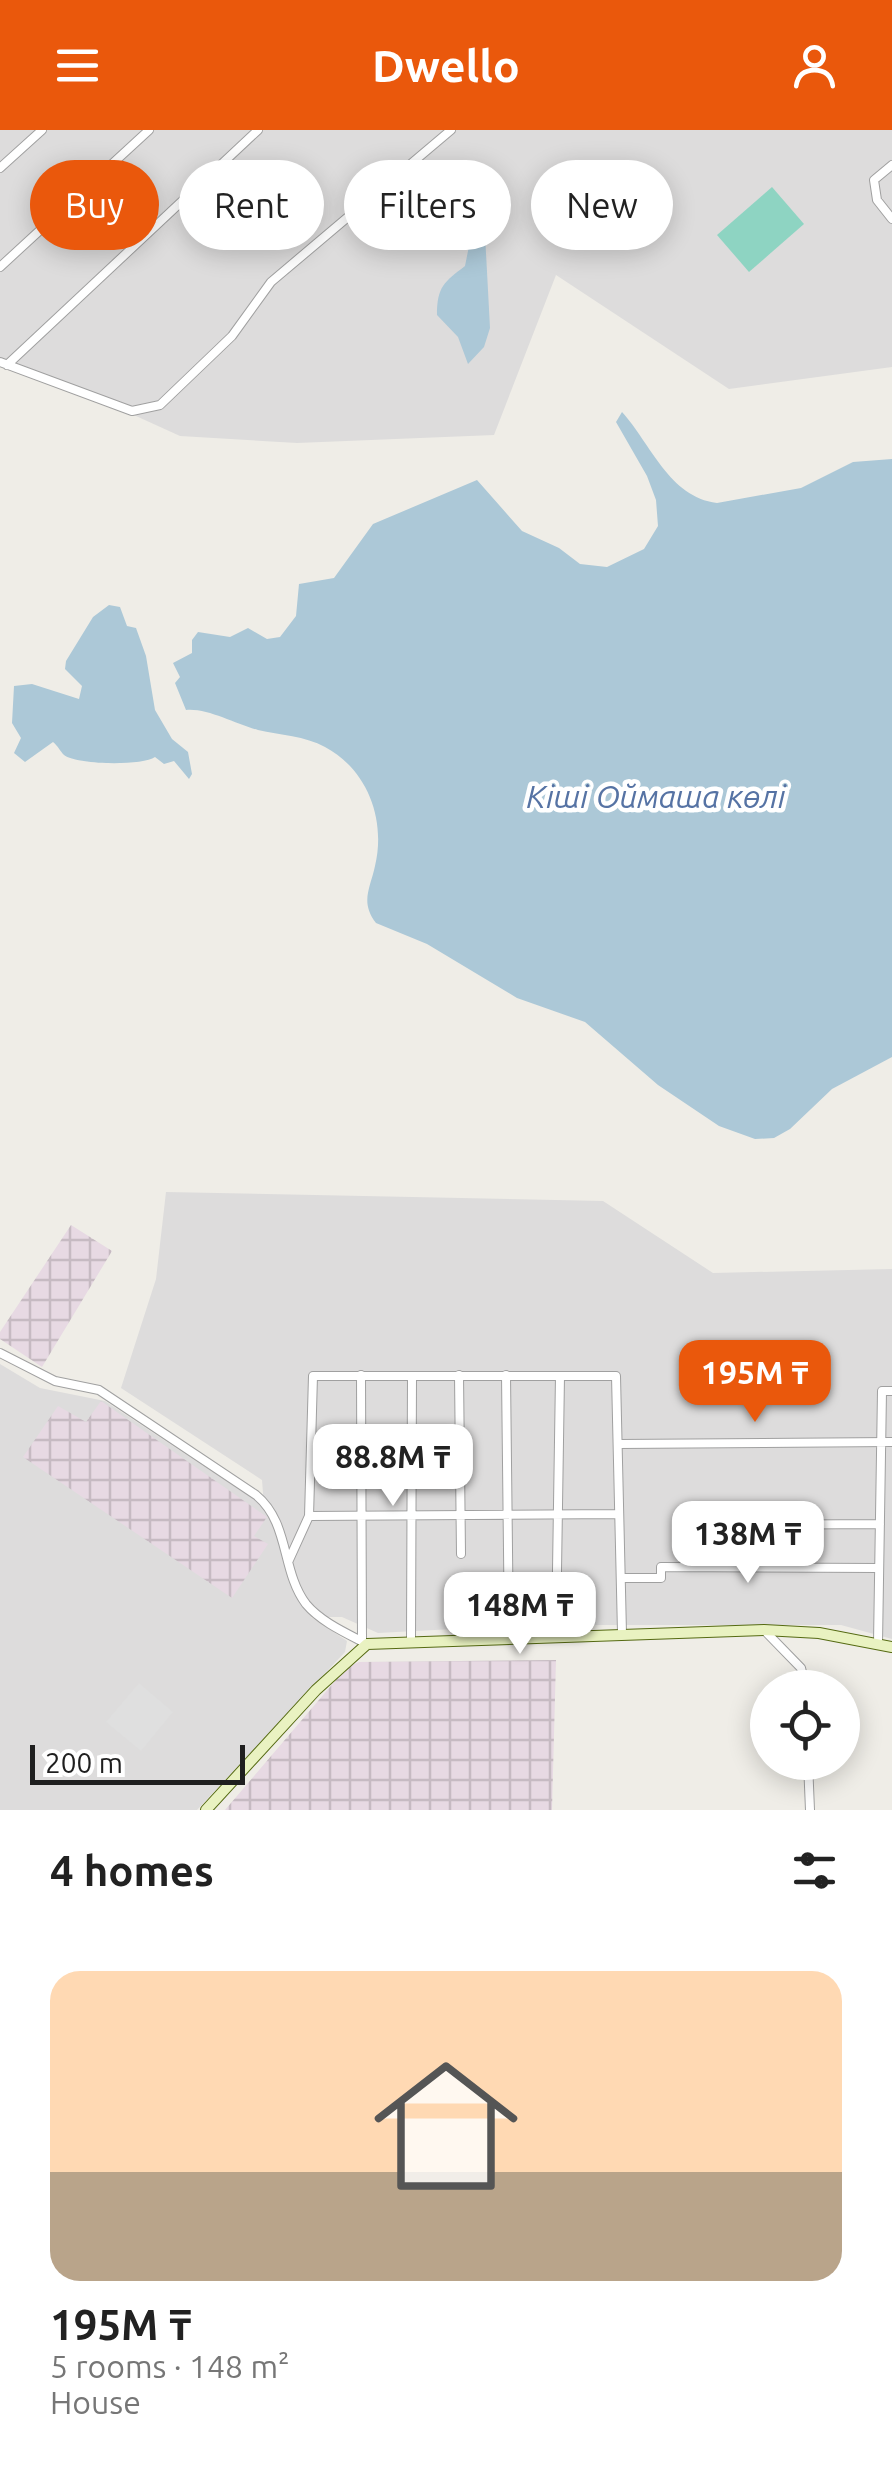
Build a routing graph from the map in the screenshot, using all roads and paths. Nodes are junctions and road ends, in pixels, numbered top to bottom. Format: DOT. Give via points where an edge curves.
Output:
graph roads {
  1 [pos="42,130"];
  2 [pos="149,130"];
  3 [pos="258,130"];
  4 [pos="451,130"];
  5 [pos="892,165"];
  6 [pos="0,168"];
  7 [pos="892,218"];
  8 [pos="0,267"];
  9 [pos="4,364"];
  10 [pos="0,1353"];
  11 [pos="361,1374"];
  12 [pos="459,1375"];
  13 [pos="506,1375"];
  14 [pos="412,1376"];
  15 [pos="560,1376"];
  16 [pos="887,1391"];
  17 [pos="881,1442"];
  18 [pos="892,1442"];
  19 [pos="618,1444"];
  20 [pos="880,1510"];
  21 [pos="892,1510"];
  22 [pos="558,1514"];
  23 [pos="619,1514"];
  24 [pos="412,1515"];
  25 [pos="459,1515"];
  26 [pos="508,1515"];
  27 [pos="309,1516"];
  28 [pos="363,1516"];
  29 [pos="880,1524"];
  30 [pos="715,1525"];
  31 [pos="460,1554"];
  32 [pos="289,1560"];
  33 [pos="879,1568"];
  34 [pos="621,1578"];
  35 [pos="878,1612"];
  36 [pos="892,1614"];
  37 [pos="764,1630"];
  38 [pos="622,1633"];
  39 [pos="556,1635"];
  40 [pos="509,1638"];
  41 [pos="365,1642"];
  42 [pos="411,1642"];
  43 [pos="878,1643"];
  44 [pos="892,1647"];
  45 [pos="802,1670"];
  46 [pos="809,1780"];
  47 [pos="206,1810"];
  48 [pos="810,1810"];
  1 -- 6 [label="street"];
  2 -- 8 [label="street"];
  3 -- 9 [label="street"];
  4 -- 9 [label="street" via="280,274 224,345 160,405 132,411"];
  5 -- 7 [label="street" via="874,180 877,200"];
  10 -- 32 [label="street" via="55,1381 99,1390 256,1496 274,1514"];
  11 -- 14 [label="street"];
  11 -- 27 [label="street" via="312,1376"];
  11 -- 28 [label="street"];
  12 -- 13 [label="street"];
  12 -- 14 [label="street"];
  12 -- 25 [label="street"];
  13 -- 15 [label="street"];
  13 -- 26 [label="street"];
  14 -- 24 [label="street"];
  15 -- 19 [label="street" via="616,1376"];
  15 -- 22 [label="street"];
  16 -- 17 [label="street"];
  17 -- 18 [label="street"];
  17 -- 19 [label="street"];
  17 -- 20 [label="street"];
  19 -- 23 [label="street"];
  20 -- 21 [label="street"];
  20 -- 29 [label="street"];
  22 -- 23 [label="street"];
  22 -- 26 [label="street"];
  22 -- 39 [label="street"];
  23 -- 34 [label="street"];
  24 -- 25 [label="street"];
  24 -- 28 [label="street"];
  24 -- 42 [label="street"];
  25 -- 26 [label="street"];
  25 -- 31 [label="street"];
  26 -- 40 [label="street"];
  27 -- 28 [label="street"];
  27 -- 32 [label="street"];
  28 -- 41 [label="street"];
  29 -- 30 [label="street"];
  29 -- 33 [label="street"];
  32 -- 41 [label="street" via="308,1606"];
  33 -- 34 [label="street" via="660,1567 660,1578"];
  33 -- 35 [label="street"];
  34 -- 38 [label="street"];
  35 -- 36 [label="street"];
  35 -- 43 [label="street"];
  37 -- 38 [label="street"];
  37 -- 43 [label="street"];
  37 -- 45 [label="street"];
  38 -- 39 [label="street"];
  39 -- 40 [label="street"];
  40 -- 42 [label="street"];
  41 -- 42 [label="street"];
  41 -- 47 [label="street"];
  43 -- 44 [label="street"];
  46 -- 48 [label="street"];
}
